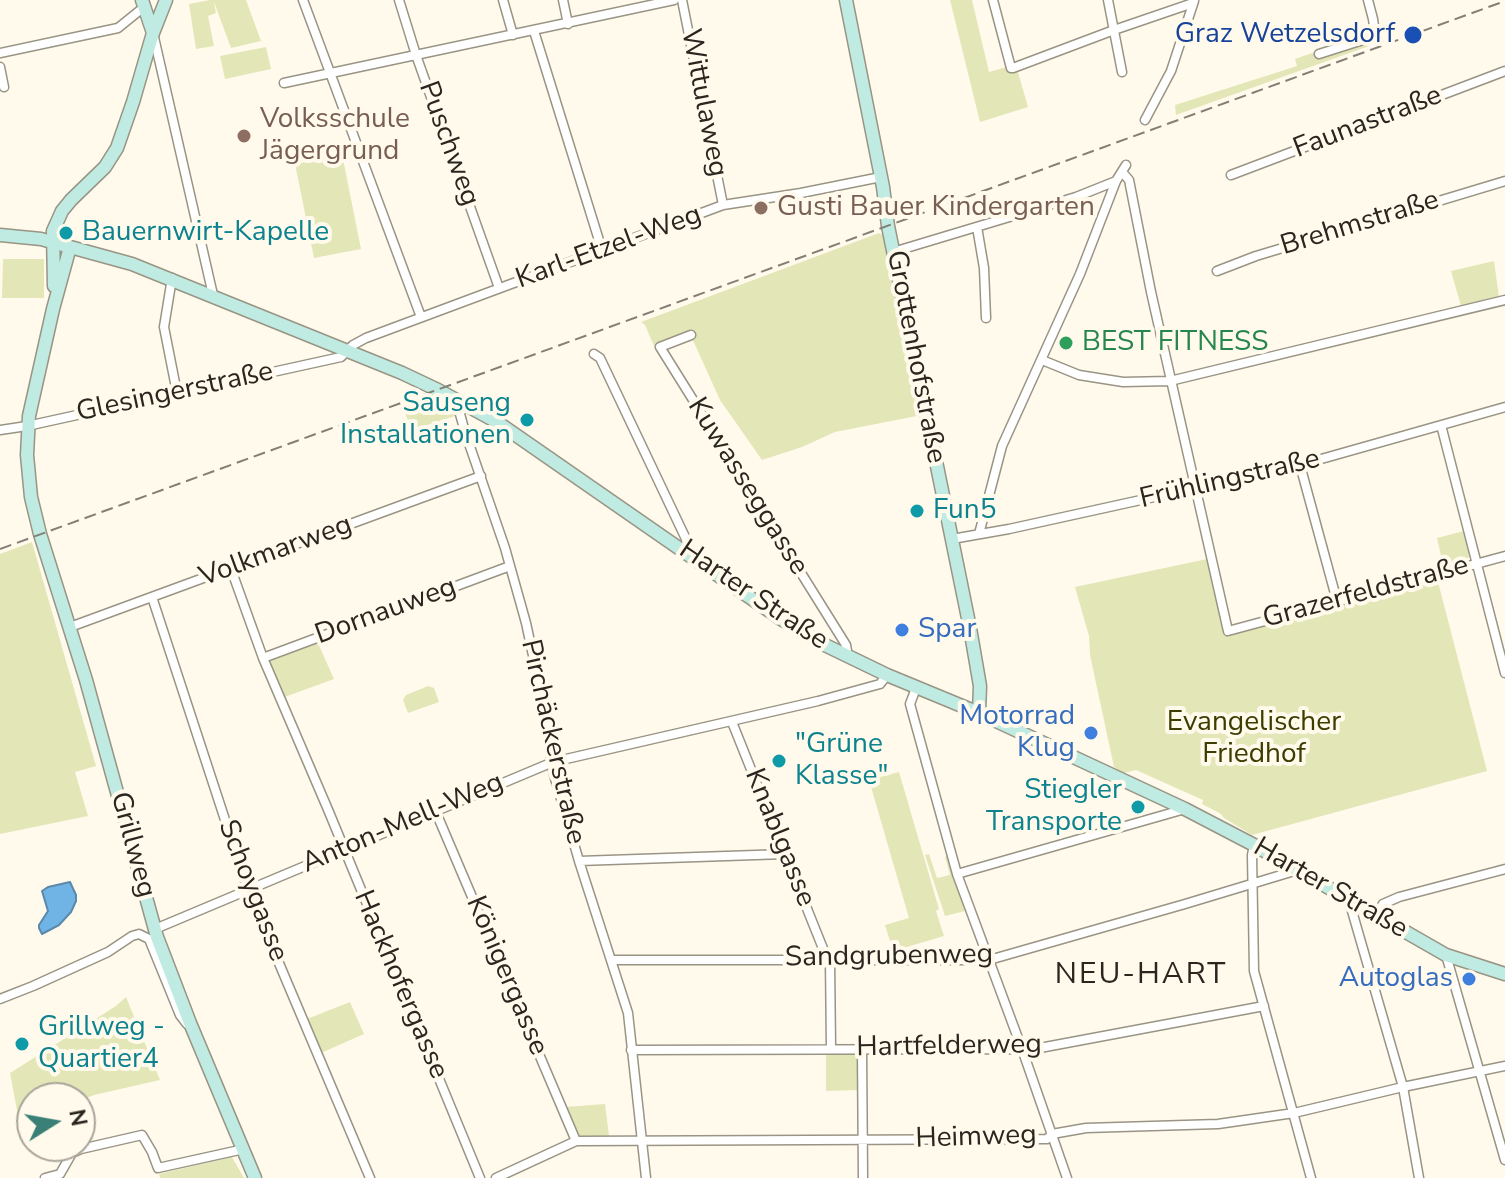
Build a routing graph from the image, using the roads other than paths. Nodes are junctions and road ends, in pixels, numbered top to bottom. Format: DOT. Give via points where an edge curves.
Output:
graph roads {
  1 [pos="166,0"];
  2 [pos="303,0"];
  3 [pos="399,0"];
  4 [pos="503,0"];
  5 [pos="563,0"];
  6 [pos="619,0"];
  7 [pos="674,0"];
  8 [pos="682,0"];
  9 [pos="846,0"];
  10 [pos="993,0"];
  11 [pos="1108,0"];
  12 [pos="1368,0"];
  13 [pos="1194,2"];
  14 [pos="143,3"];
  15 [pos="622,11"];
  16 [pos="568,24"];
  17 [pos="1114,30"];
  18 [pos="534,31"];
  19 [pos="153,33"];
  20 [pos="513,35"];
  21 [pos="2,53"];
  22 [pos="1319,54"];
  23 [pos="416,55"];
  24 [pos="0,65"];
  25 [pos="1505,71"];
  26 [pos="1122,72"];
  27 [pos="330,73"];
  28 [pos="284,83"];
  29 [pos="4,87"];
  30 [pos="1145,120"];
  31 [pos="1231,175"];
  32 [pos="881,177"];
  33 [pos="1116,181"];
  34 [pos="1505,181"];
  35 [pos="723,205"];
  36 [pos="977,227"];
  37 [pos="0,235"];
  38 [pos="52,242"];
  39 [pos="70,247"];
  40 [pos="602,250"];
  41 [pos="893,252"];
  42 [pos="1217,271"];
  43 [pos="172,278"];
  44 [pos="499,288"];
  45 [pos="213,295"];
  46 [pos="1505,300"];
  47 [pos="53,309"];
  48 [pos="421,317"];
  49 [pos="986,318"];
  50 [pos="691,335"];
  51 [pos="347,351"];
  52 [pos="594,354"];
  53 [pos="1042,360"];
  54 [pos="1170,381"];
  55 [pos="177,393"];
  56 [pos="464,404"];
  57 [pos="1505,407"];
  58 [pos="1441,425"];
  59 [pos="27,426"];
  60 [pos="0,430"];
  61 [pos="1300,465"];
  62 [pos="481,476"];
  63 [pos="1194,489"];
  64 [pos="979,534"];
  65 [pos="952,539"];
  66 [pos="686,551"];
  67 [pos="1505,556"];
  68 [pos="1476,563"];
  69 [pos="510,566"];
  70 [pos="231,569"];
  71 [pos="152,597"];
  72 [pos="1337,601"];
  73 [pos="70,627"];
  74 [pos="848,657"];
  75 [pos="263,658"];
  76 [pos="1505,673"];
  77 [pos="887,675"];
  78 [pos="916,688"];
  79 [pos="979,713"];
  80 [pos="732,722"];
  81 [pos="553,762"];
  82 [pos="1185,809"];
  83 [pos="435,810"];
  84 [pos="1254,845"];
  85 [pos="344,849"];
  86 [pos="785,854"];
  87 [pos="579,861"];
  88 [pos="1296,868"];
  89 [pos="1505,869"];
  90 [pos="957,874"];
  91 [pos="1252,883"];
  92 [pos="248,890"];
  93 [pos="1354,903"];
  94 [pos="1376,915"];
  95 [pos="155,929"];
  96 [pos="1446,955"];
  97 [pos="830,959"];
  98 [pos="611,960"];
  99 [pos="989,960"];
  100 [pos="1505,974"];
  101 [pos="0,999"];
  102 [pos="1264,1006"];
  103 [pos="195,1034"];
  104 [pos="831,1049"];
  105 [pos="1022,1049"];
  106 [pos="631,1050"];
  107 [pos="862,1050"];
  108 [pos="1505,1066"];
  109 [pos="1480,1071"];
  110 [pos="1403,1087"];
  111 [pos="1294,1113"];
  112 [pos="1052,1134"];
  113 [pos="642,1139"];
  114 [pos="863,1140"];
  115 [pos="576,1141"];
  116 [pos="244,1149"];
  117 [pos="1505,1160"];
  118 [pos="45,1178"];
  119 [pos="255,1178"];
  120 [pos="370,1178"];
  121 [pos="480,1178"];
  122 [pos="496,1178"];
  123 [pos="646,1178"];
  124 [pos="863,1178"];
  125 [pos="1067,1178"];
  126 [pos="1311,1178"];
  127 [pos="1419,1178"];
  1 -- 19 [label="main road"];
  2 -- 27 [label="street"];
  3 -- 23 [label="street, Puschweg"];
  4 -- 20 [label="street"];
  5 -- 16 [label="street"];
  6 -- 15 [label="street"];
  7 -- 15 [label="street"];
  8 -- 35 [label="street, Wittulaweg"];
  9 -- 32 [label="main road, Grottenhofstraße"];
  10 -- 17 [label="street" via="1011,68"];
  11 -- 17 [label="street"];
  12 -- 22 [label="street" via="1375,33"];
  13 -- 17 [label="street"];
  13 -- 30 [label="street" via="1171,71"];
  14 -- 19 [label="main road"];
  14 -- 21 [label="street" via="118,28"];
  15 -- 16 [label="street"];
  16 -- 18 [label="street"];
  17 -- 26 [label="street"];
  18 -- 20 [label="street"];
  18 -- 40 [label="street"];
  19 -- 38 [label="main road" via="117,148 62,211"];
  19 -- 45 [label="street"];
  20 -- 23 [label="street"];
  21 -- 24 [label="street"];
  23 -- 27 [label="street"];
  23 -- 44 [label="street, Puschweg"];
  24 -- 29 [label="street"];
  25 -- 31 [label="street, Faunastraße"];
  27 -- 28 [label="street"];
  27 -- 48 [label="street"];
  32 -- 35 [label="street, Karl-Etzel-Weg"];
  32 -- 41 [label="main road, Grottenhofstraße"];
  33 -- 36 [label="street"];
  33 -- 53 [label="street"];
  33 -- 54 [label="street" via="1124,168"];
  34 -- 42 [label="street, Brehmstraße"];
  35 -- 40 [label="street, Karl-Etzel-Weg"];
  36 -- 41 [label="street"];
  36 -- 49 [label="street"];
  37 -- 38 [label="main road, Harter Straße"];
  38 -- 39 [label="main road, Harter Straße"];
  38 -- 47 [label="main road"];
  39 -- 43 [label="main road, Harter Straße"];
  39 -- 47 [label="main road"];
  40 -- 44 [label="street, Karl-Etzel-Weg"];
  41 -- 65 [label="main road, Grottenhofstraße"];
  43 -- 45 [label="main road, Harter Straße"];
  43 -- 55 [label="street" via="164,327"];
  44 -- 48 [label="street, Karl-Etzel-Weg"];
  45 -- 51 [label="main road, Harter Straße"];
  46 -- 54 [label="street"];
  47 -- 59 [label="main road, Grillweg"];
  48 -- 51 [label="street, Karl-Etzel-Weg"];
  50 -- 74 [label="street, Kuwasseggasse" via="660,347 846,645"];
  51 -- 55 [label="street, Glesingerstraße" via="341,357"];
  51 -- 56 [label="main road, Harter Straße"];
  52 -- 66 [label="street" via="686,539"];
  53 -- 54 [label="street" via="1094,378"];
  53 -- 64 [label="street" via="1002,446"];
  54 -- 63 [label="street"];
  55 -- 59 [label="street, Glesingerstraße"];
  56 -- 62 [label="street, Pirchäckerstraße" via="460,414"];
  56 -- 66 [label="main road, Harter Straße"];
  57 -- 58 [label="street, Frühlingstraße"];
  58 -- 61 [label="street, Frühlingstraße"];
  58 -- 68 [label="street"];
  59 -- 60 [label="street, Glesingerstraße"];
  59 -- 73 [label="main road, Grillweg" via="28,480"];
  61 -- 63 [label="street, Frühlingstraße"];
  61 -- 72 [label="street"];
  62 -- 69 [label="street, Pirchäckerstraße"];
  62 -- 70 [label="street, Volkmarweg"];
  63 -- 64 [label="street, Frühlingstraße"];
  63 -- 72 [label="street, Grazerfeldstraße" via="1228,631"];
  64 -- 65 [label="street, Frühlingstraße"];
  65 -- 79 [label="main road, Grottenhofstraße" via="980,686"];
  66 -- 74 [label="main road, Harter Straße" via="781,619"];
  67 -- 68 [label="street, Grazerfeldstraße"];
  68 -- 72 [label="street, Grazerfeldstraße"];
  68 -- 76 [label="street"];
  69 -- 75 [label="street, Dornauweg"];
  69 -- 81 [label="street, Pirchäckerstraße"];
  70 -- 71 [label="street, Volkmarweg"];
  70 -- 75 [label="street, Hackhofergasse"];
  71 -- 73 [label="street, Volkmarweg"];
  71 -- 92 [label="street, Schoygasse"];
  73 -- 95 [label="main road, Grillweg"];
  74 -- 77 [label="main road, Harter Straße"];
  75 -- 85 [label="street, Hackhofergasse"];
  77 -- 78 [label="main road, Harter Straße"];
  77 -- 80 [label="street, Anton-Mell-Weg" via="880,684"];
  78 -- 79 [label="main road, Harter Straße"];
  78 -- 90 [label="street" via="910,704"];
  79 -- 82 [label="main road, Harter Straße"];
  80 -- 81 [label="street, Anton-Mell-Weg"];
  80 -- 86 [label="street, Knablgasse"];
  81 -- 83 [label="street, Anton-Mell-Weg"];
  81 -- 87 [label="street, Pirchäckerstraße"];
  82 -- 84 [label="main road, Harter Straße"];
  82 -- 90 [label="street"];
  83 -- 85 [label="street, Anton-Mell-Weg"];
  83 -- 115 [label="street, Königergasse"];
  84 -- 88 [label="main road, Harter Straße"];
  84 -- 91 [label="street"];
  85 -- 92 [label="street, Anton-Mell-Weg"];
  85 -- 121 [label="street, Hackhofergasse"];
  86 -- 87 [label="street"];
  86 -- 97 [label="street, Knablgasse"];
  87 -- 98 [label="street, Pirchäckerstraße"];
  88 -- 91 [label="street, Sandgrubenweg"];
  88 -- 93 [label="main road, Harter Straße"];
  89 -- 94 [label="street" via="1399,897 1383,904"];
  90 -- 99 [label="street"];
  91 -- 99 [label="street, Sandgrubenweg"];
  91 -- 102 [label="street" via="1254,971"];
  92 -- 95 [label="street, Anton-Mell-Weg"];
  92 -- 120 [label="street, Schoygasse"];
  93 -- 94 [label="main road, Harter Straße"];
  93 -- 110 [label="street"];
  94 -- 96 [label="main road, Harter Straße"];
  95 -- 103 [label="main road, Grillweg"];
  96 -- 100 [label="main road, Harter Straße"];
  96 -- 109 [label="street"];
  97 -- 98 [label="street, Sandgrubenweg"];
  97 -- 99 [label="street, Sandgrubenweg"];
  97 -- 104 [label="street, Knablgasse"];
  98 -- 106 [label="street, Pirchäckerstraße" via="628,1013"];
  99 -- 105 [label="street"];
  101 -- 103 [label="street" via="139,934 149,939 180,1015"];
  102 -- 105 [label="street, Hartfelderweg"];
  102 -- 111 [label="street"];
  103 -- 116 [label="main road, Grillweg"];
  104 -- 106 [label="street, Hartfelderweg"];
  104 -- 107 [label="street, Hartfelderweg"];
  105 -- 107 [label="street, Hartfelderweg"];
  105 -- 112 [label="street"];
  106 -- 113 [label="street, Pirchäckerstraße"];
  107 -- 114 [label="street"];
  108 -- 109 [label="street, Heimweg"];
  109 -- 110 [label="street, Heimweg"];
  109 -- 117 [label="street"];
  110 -- 111 [label="street, Heimweg"];
  110 -- 127 [label="street"];
  111 -- 112 [label="street, Heimweg" via="1218,1124"];
  111 -- 126 [label="street"];
  112 -- 114 [label="street, Heimweg" via="1047,1139"];
  112 -- 125 [label="street"];
  113 -- 114 [label="street, Heimweg"];
  113 -- 115 [label="street, Heimweg"];
  113 -- 123 [label="street, Pirchäckerstraße"];
  114 -- 124 [label="street"];
  115 -- 122 [label="street, Heimweg"];
  116 -- 118 [label="street" via="158,1168 142,1135 81,1149 72,1153 60,1174"];
  116 -- 119 [label="main road, Grillweg"];
}
